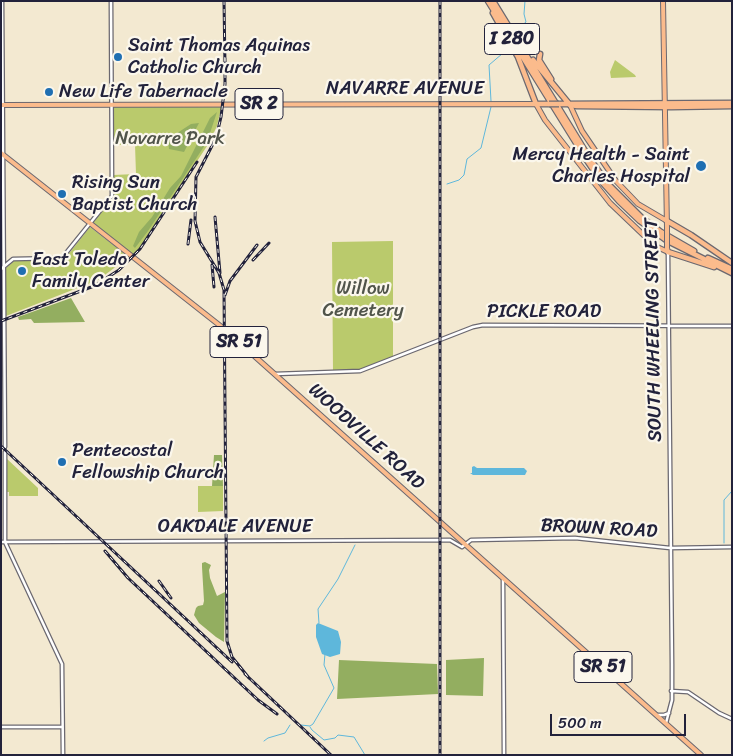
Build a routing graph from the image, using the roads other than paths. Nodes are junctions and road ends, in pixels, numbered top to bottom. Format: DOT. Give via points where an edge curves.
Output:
graph roads {
  1 [pos="2,1"];
  2 [pos="111,1"];
  3 [pos="487,1"];
  4 [pos="493,1"];
  5 [pos="664,1"];
  6 [pos="514,34"];
  7 [pos="540,54"];
  8 [pos="554,85"];
  9 [pos="719,102"];
  10 [pos="602,103"];
  11 [pos="608,103"];
  12 [pos="112,104"];
  13 [pos="536,104"];
  14 [pos="570,104"];
  15 [pos="2,105"];
  16 [pos="665,105"];
  17 [pos="731,105"];
  18 [pos="582,106"];
  19 [pos="597,107"];
  20 [pos="693,107"];
  21 [pos="2,154"];
  22 [pos="667,221"];
  23 [pos="90,224"];
  24 [pos="667,250"];
  25 [pos="732,263"];
  26 [pos="2,268"];
  27 [pos="732,269"];
  28 [pos="732,273"];
  29 [pos="668,326"];
  30 [pos="732,326"];
  31 [pos="275,374"];
  32 [pos="5,447"];
  33 [pos="5,452"];
  34 [pos="3,542"];
  35 [pos="466,545"];
  36 [pos="732,547"];
  37 [pos="670,548"];
  38 [pos="503,578"];
  39 [pos="671,691"];
  40 [pos="670,711"];
  41 [pos="656,715"];
  42 [pos="732,719"];
  43 [pos="666,723"];
  44 [pos="1,727"];
  45 [pos="63,727"];
  46 [pos="63,755"];
  47 [pos="504,755"];
  48 [pos="701,755"];
  1 -- 15 [label="street"];
  2 -- 12 [label="street"];
  3 -- 13 [label="highway" via="518,57"];
  3 -- 28 [label="highway, I 280" via="586,159 619,201 666,240"];
  4 -- 6 [label="highway, I 280"];
  5 -- 16 [label="main road, SOUTH WHEELING STREET"];
  6 -- 8 [label="highway"];
  6 -- 27 [label="highway, I 280" via="590,159 623,201 666,236"];
  7 -- 8 [label="highway" via="539,60"];
  8 -- 14 [label="highway"];
  9 -- 16 [label="highway, NAVARRE AVENUE / SR 2"];
  9 -- 17 [label="highway, NAVARRE AVENUE / SR 2"];
  9 -- 20 [label="highway"];
  10 -- 11 [label="highway, NAVARRE AVENUE / SR 2"];
  10 -- 14 [label="highway, NAVARRE AVENUE / SR 2"];
  10 -- 18 [label="highway"];
  11 -- 16 [label="highway, NAVARRE AVENUE / SR 2"];
  11 -- 19 [label="highway"];
  12 -- 13 [label="main road, NAVARRE AVENUE / SR 2"];
  12 -- 15 [label="main road, NAVARRE AVENUE / SR 2"];
  12 -- 23 [label="street" via="113,194"];
  13 -- 14 [label="highway, NAVARRE AVENUE / SR 2, bridge"];
  13 -- 24 [label="main road" via="544,120 610,203 655,246"];
  14 -- 18 [label="highway, NAVARRE AVENUE / SR 2"];
  14 -- 22 [label="main road" via="582,131 616,181 638,204"];
  15 -- 21 [label="street"];
  16 -- 19 [label="highway, NAVARRE AVENUE / SR 2"];
  16 -- 20 [label="highway, NAVARRE AVENUE / SR 2"];
  16 -- 22 [label="main road, SOUTH WHEELING STREET"];
  17 -- 20 [label="highway, NAVARRE AVENUE / SR 2"];
  18 -- 19 [label="highway, NAVARRE AVENUE / SR 2"];
  21 -- 23 [label="main road, WOODVILLE ROAD / SR 51"];
  21 -- 26 [label="street"];
  22 -- 24 [label="main road, SOUTH WHEELING STREET, bridge"];
  22 -- 25 [label="highway"];
  23 -- 26 [label="street" via="62,258 13,260"];
  23 -- 31 [label="main road, WOODVILLE ROAD / SR 51" via="210,318"];
  24 -- 28 [label="highway"];
  24 -- 29 [label="street, SOUTH WHEELING STREET"];
  26 -- 32 [label="street"];
  29 -- 30 [label="street, PICKLE ROAD"];
  29 -- 31 [label="street, PICKLE ROAD" via="482,325 360,371"];
  29 -- 37 [label="street, SOUTH WHEELING STREET"];
  31 -- 35 [label="main road, WOODVILLE ROAD / SR 51"];
  33 -- 34 [label="street"];
  34 -- 35 [label="street, OAKDALE AVENUE" via="452,540 462,547"];
  34 -- 45 [label="street" via="62,664"];
  35 -- 37 [label="street, BROWN ROAD" via="471,540 580,538"];
  35 -- 38 [label="main road, WOODVILLE ROAD / SR 51"];
  36 -- 37 [label="street, BROWN ROAD"];
  37 -- 39 [label="street, SOUTH WHEELING STREET"];
  38 -- 41 [label="main road, WOODVILLE ROAD / SR 51"];
  38 -- 47 [label="street"];
  39 -- 40 [label="street, SOUTH WHEELING STREET"];
  39 -- 42 [label="street" via="688,692"];
  40 -- 41 [label="street" via="666,715"];
  40 -- 43 [label="street, SOUTH WHEELING STREET"];
  41 -- 43 [label="main road, WOODVILLE ROAD / SR 51"];
  43 -- 48 [label="main road, WOODVILLE ROAD / SR 51"];
  44 -- 45 [label="street"];
  45 -- 46 [label="street"];
}
